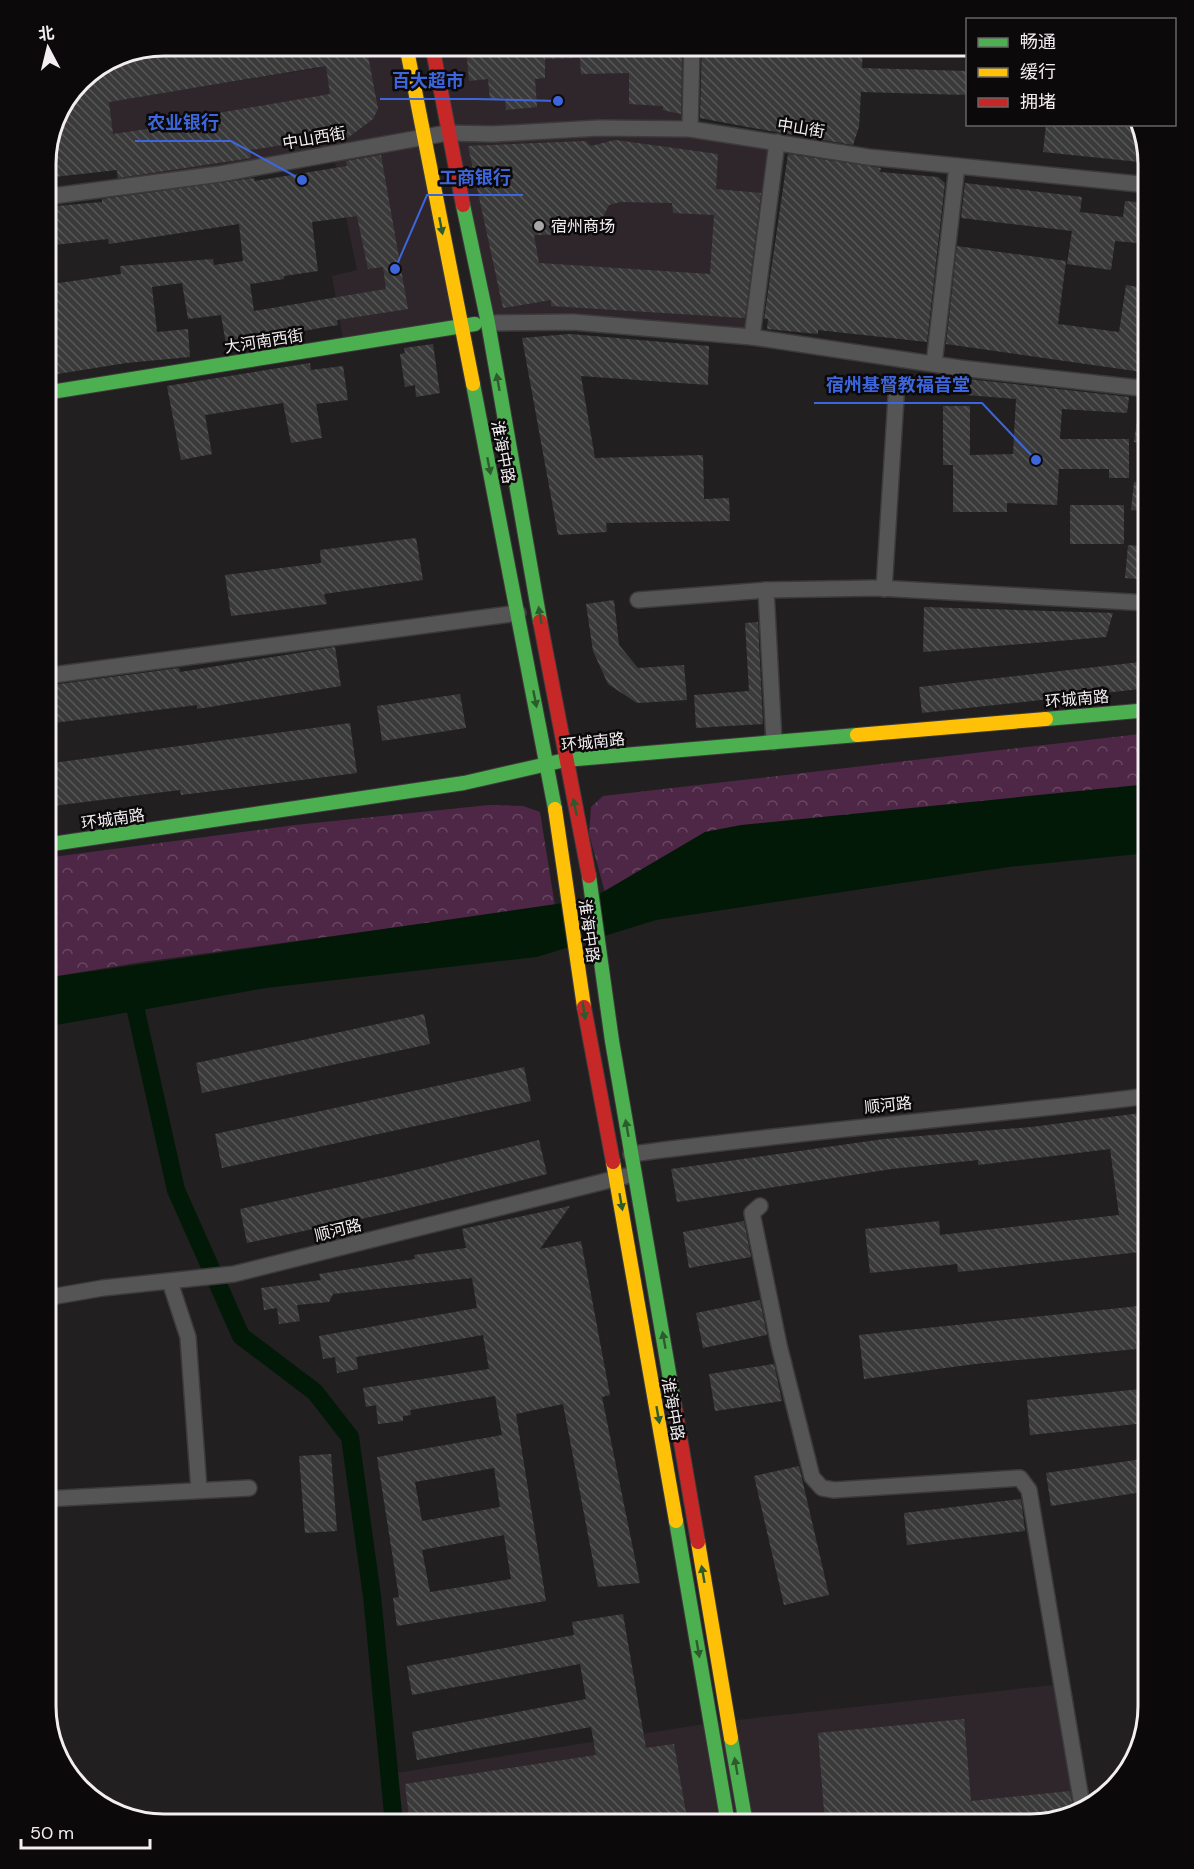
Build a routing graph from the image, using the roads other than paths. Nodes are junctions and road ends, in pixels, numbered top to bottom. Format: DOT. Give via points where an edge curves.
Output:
graph roads {
  1 [pos="408,56"];
  2 [pos="434,56"];
  3 [pos="692,56"];
  4 [pos="690,129"];
  5 [pos="447,133"];
  6 [pos="424,137"];
  7 [pos="777,142"];
  8 [pos="957,166"];
  9 [pos="1138,184"];
  10 [pos="56,196"];
  11 [pos="488,323"];
  12 [pos="461,327"];
  13 [pos="752,337"];
  14 [pos="934,364"];
  15 [pos="1138,388"];
  16 [pos="56,391"];
  17 [pos="896,397"];
  18 [pos="885,589"];
  19 [pos="766,590"];
  20 [pos="638,600"];
  21 [pos="1138,602"];
  22 [pos="518,612"];
  23 [pos="56,675"];
  24 [pos="1138,711"];
  25 [pos="774,742"];
  26 [pos="566,760"];
  27 [pos="548,764"];
  28 [pos="56,843"];
  29 [pos="1138,1097"];
  30 [pos="631,1154"];
  31 [pos="635,1173"];
  32 [pos="617,1179"];
  33 [pos="760,1206"];
  34 [pos="174,1281"];
  35 [pos="56,1296"];
  36 [pos="249,1488"];
  37 [pos="199,1491"];
  38 [pos="56,1498"];
  39 [pos="1081,1800"];
  40 [pos="726,1814"];
  41 [pos="744,1814"];
  1 -- 6 [label="main road, 淮海中路"];
  2 -- 5 [label="main road, 淮海中路"];
  3 -- 4 [label="street"];
  4 -- 5 [label="street, 中山街"];
  4 -- 7 [label="street, 中山街"];
  5 -- 6 [label="street, 中山西街"];
  5 -- 11 [label="main road, 淮海中路"];
  6 -- 10 [label="street, 中山西街" via="220,174"];
  6 -- 12 [label="main road, 淮海中路, one-way"];
  7 -- 8 [label="street, 中山街"];
  7 -- 13 [label="street"];
  8 -- 9 [label="street, 中山街"];
  8 -- 14 [label="street"];
  11 -- 12 [label="main road, 大河南西街"];
  11 -- 13 [label="street" via="573,322"];
  26 -- 11 [label="main road, 淮海中路, one-way"];
  12 -- 16 [label="main road, 大河南西街"];
  12 -- 22 [label="main road, 淮海中路, one-way"];
  13 -- 14 [label="street"];
  14 -- 15 [label="street"];
  17 -- 18 [label="street"];
  18 -- 19 [label="street"];
  18 -- 21 [label="street"];
  19 -- 20 [label="street"];
  19 -- 25 [label="street"];
  22 -- 23 [label="street"];
  22 -- 27 [label="main road, 淮海中路, one-way"];
  24 -- 25 [label="main road, 环城南路"];
  25 -- 26 [label="main road, 环城南路"];
  26 -- 27 [label="main road, 环城南路"];
  30 -- 26 [label="main road, 淮海中路, one-way" via="587,864"];
  27 -- 28 [label="main road, 环城南路" via="464,783"];
  27 -- 32 [label="main road, 淮海中路, one-way" via="589,1045"];
  29 -- 30 [label="street, 顺河路" via="765,1136"];
  30 -- 31 [label="main road, 淮海中路"];
  31 -- 32 [label="street, 顺河路"];
  41 -- 31 [label="main road, 淮海中路, one-way"];
  32 -- 34 [label="street, 顺河路" via="234,1274"];
  32 -- 40 [label="main road, 淮海中路, one-way"];
  33 -- 39 [label="street" via="753,1214 779,1345 812,1477 822,1488 1020,1478 1029,1490"];
  34 -- 35 [label="street, 顺河路"];
  34 -- 37 [label="street" via="188,1337"];
  36 -- 37 [label="street"];
  37 -- 38 [label="street"];
}
